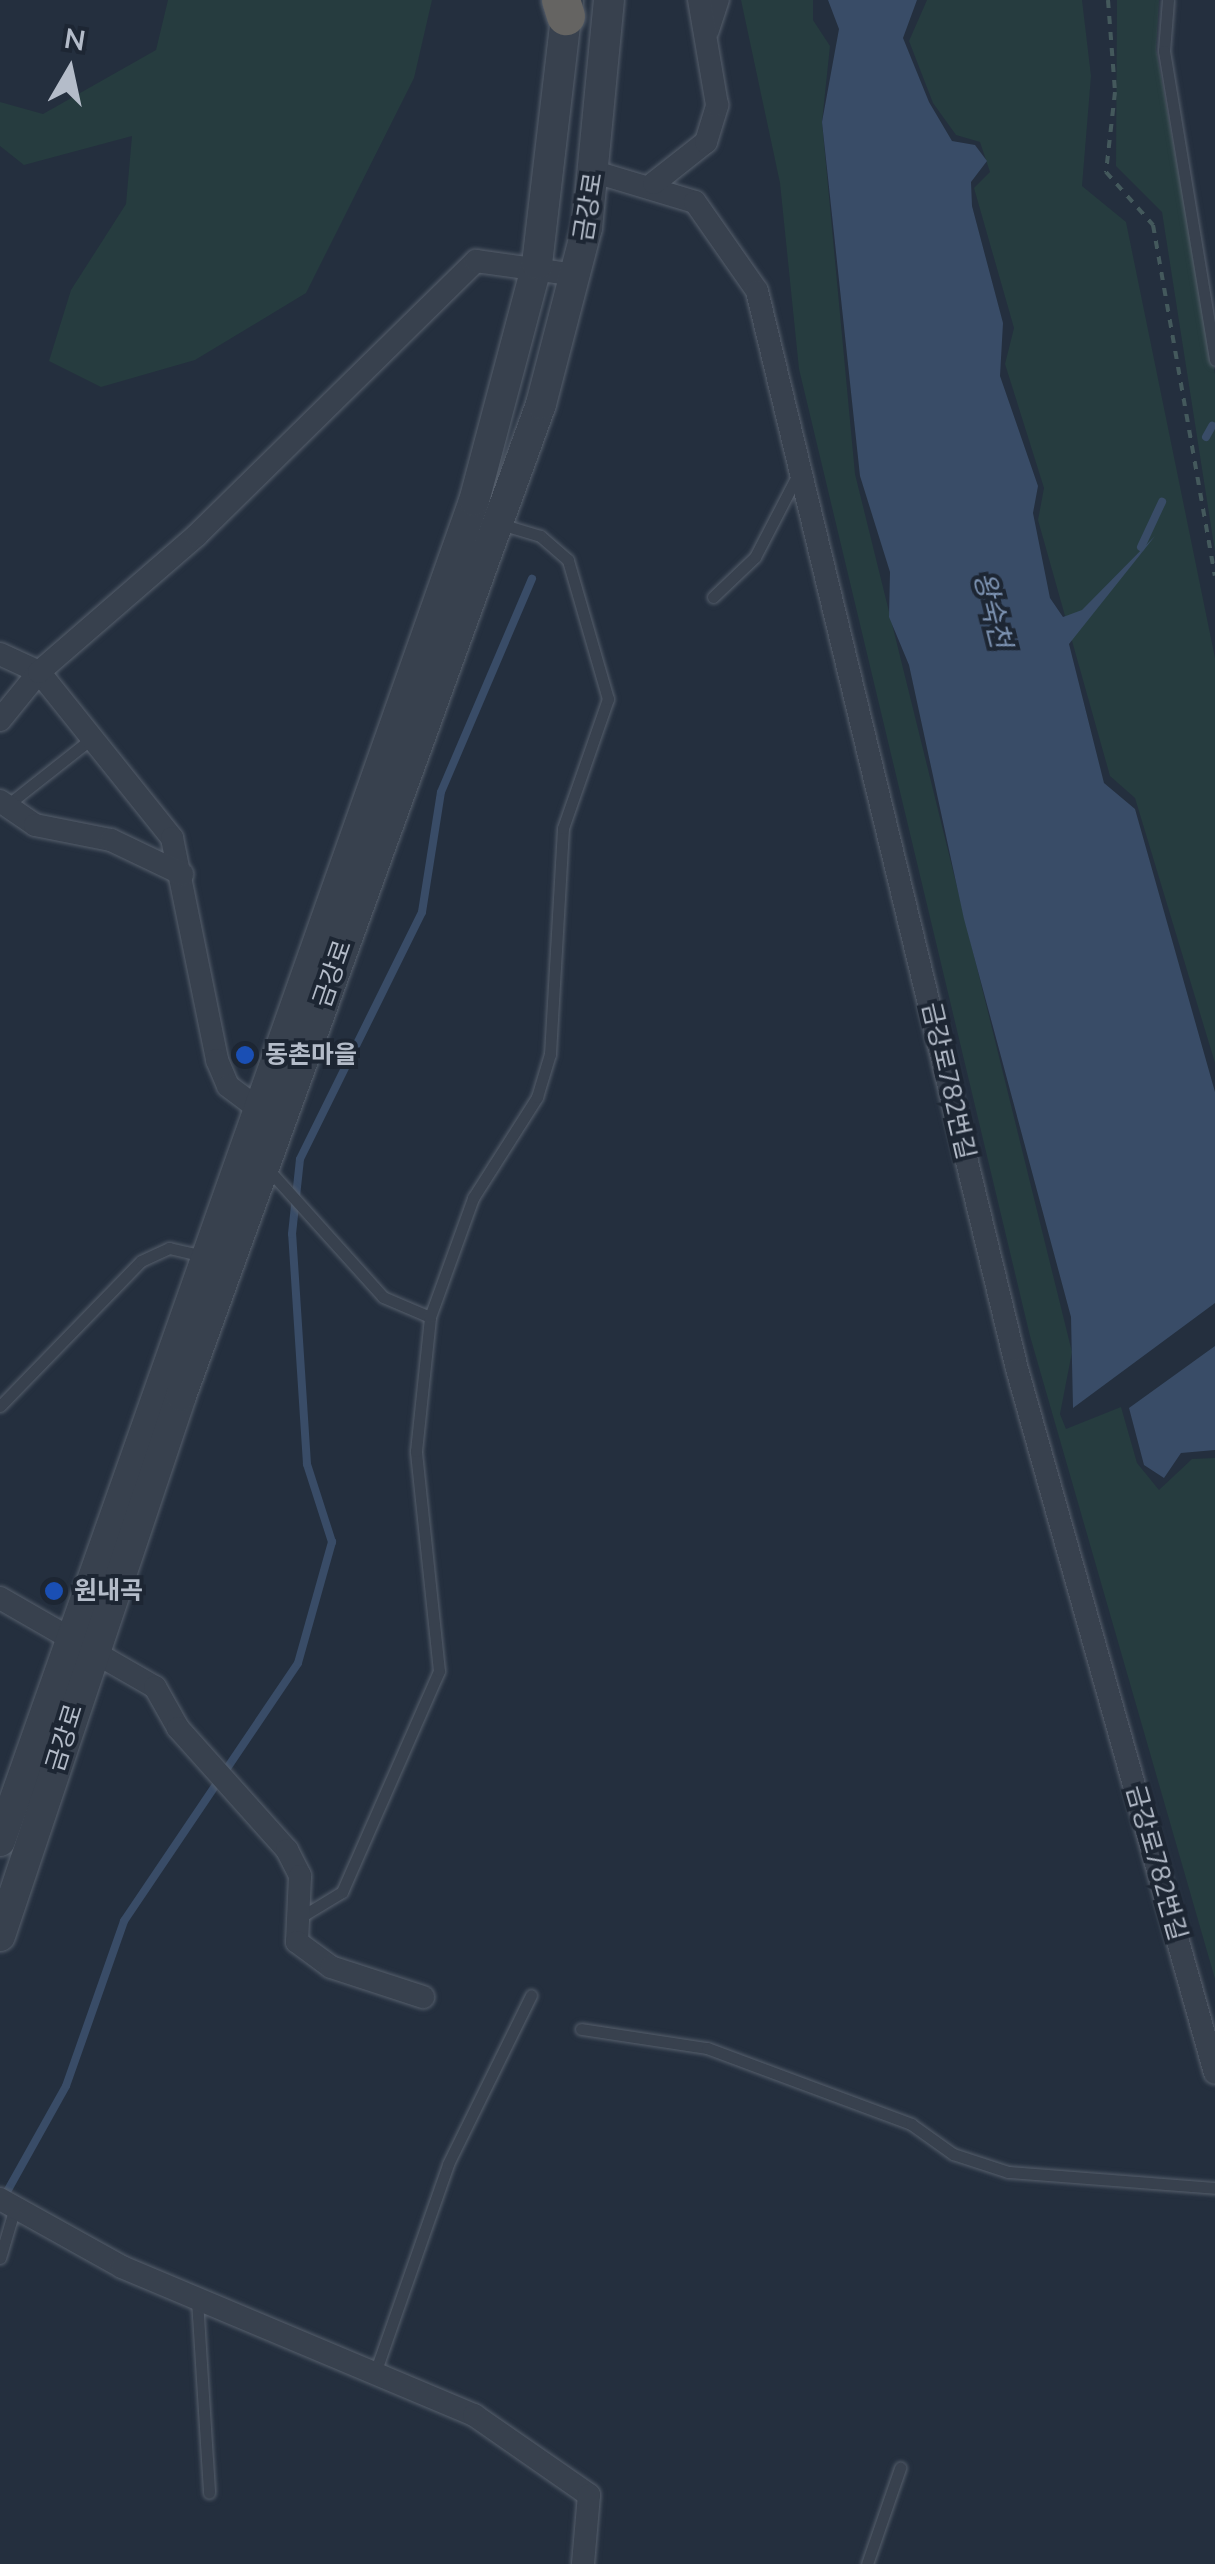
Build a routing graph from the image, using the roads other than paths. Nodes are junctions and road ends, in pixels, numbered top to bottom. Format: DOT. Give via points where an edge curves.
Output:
graph roads {
  1 [pos="609,0"];
  2 [pos="699,0"];
  3 [pos="718,0"];
  4 [pos="1168,0"];
  5 [pos="565,5"];
  6 [pos="708,30"];
  7 [pos="594,172"];
  8 [pos="654,183"];
  9 [pos="536,264"];
  10 [pos="577,276"];
  11 [pos="1215,360"];
  12 [pos="798,473"];
  13 [pos="496,523"];
  14 [pos="714,597"];
  15 [pos="0,654"];
  16 [pos="39,672"];
  17 [pos="0,720"];
  18 [pos="92,738"];
  19 [pos="2,806"];
  20 [pos="182,874"];
  21 [pos="267,1115"];
  22 [pos="261,1168"];
  23 [pos="203,1256"];
  24 [pos="430,1317"];
  25 [pos="0,1406"];
  26 [pos="0,1598"];
  27 [pos="80,1646"];
  28 [pos="0,1841"];
  29 [pos="299,1918"];
  30 [pos="0,1936"];
  31 [pos="530,1995"];
  32 [pos="423,1998"];
  33 [pos="581,2030"];
  34 [pos="1215,2072"];
  35 [pos="1215,2188"];
  36 [pos="6,2207"];
  37 [pos="0,2258"];
  38 [pos="197,2300"];
  39 [pos="374,2377"];
  40 [pos="900,2468"];
  41 [pos="209,2493"];
  42 [pos="582,2564"];
  43 [pos="867,2564"];
  1 -- 7 [label="street, 금강로"];
  2 -- 6 [label="street"];
  3 -- 6 [label="street"];
  4 -- 11 [label="lane" via="1164,51"];
  5 -- 9 [label="street, 금강로"];
  6 -- 8 [label="street" via="717,105 706,142"];
  7 -- 8 [label="street, 금강로782번길"];
  7 -- 10 [label="street, 금강로"];
  8 -- 12 [label="street, 금강로782번길" via="696,202 757,291"];
  9 -- 10 [label="street"];
  9 -- 16 [label="street" via="476,260 449,282 197,536"];
  9 -- 21 [label="street, 금강로" via="474,502"];
  10 -- 13 [label="street, 금강로"];
  12 -- 14 [label="lane" via="755,557"];
  12 -- 34 [label="street, 금강로782번길" via="1017,1369"];
  13 -- 21 [label="street, 금강로"];
  13 -- 24 [label="lane" via="540,536 568,560 608,698 563,828 550,1054 537,1096 473,1198"];
  15 -- 16 [label="street"];
  16 -- 17 [label="street"];
  16 -- 18 [label="street"];
  18 -- 19 [label="lane"];
  18 -- 20 [label="street" via="136,783 172,838"];
  19 -- 20 [label="street" via="35,825 112,840"];
  20 -- 21 [label="street" via="217,1060"];
  21 -- 22 [label="street, 금강로"];
  22 -- 23 [label="street, 금강로"];
  22 -- 24 [label="lane" via="309,1206 383,1297"];
  22 -- 27 [label="street, 금강로"];
  23 -- 25 [label="lane" via="169,1248 141,1261"];
  23 -- 27 [label="street, 금강로"];
  24 -- 29 [label="lane" via="416,1452 439,1671 342,1892"];
  26 -- 27 [label="street"];
  27 -- 28 [label="street, 금강로"];
  27 -- 29 [label="street" via="155,1686 300,1876"];
  27 -- 30 [label="street, 금강로"];
  29 -- 32 [label="street" via="297,1942 331,1967"];
  31 -- 39 [label="lane" via="448,2164"];
  33 -- 35 [label="lane" via="707,2048 911,2124 953,2154 1008,2172"];
  36 -- 37 [label="lane"];
  36 -- 38 [label="street"];
  38 -- 39 [label="street"];
  38 -- 41 [label="lane"];
  39 -- 42 [label="street" via="474,2415 588,2495"];
  40 -- 43 [label="lane"];
}
